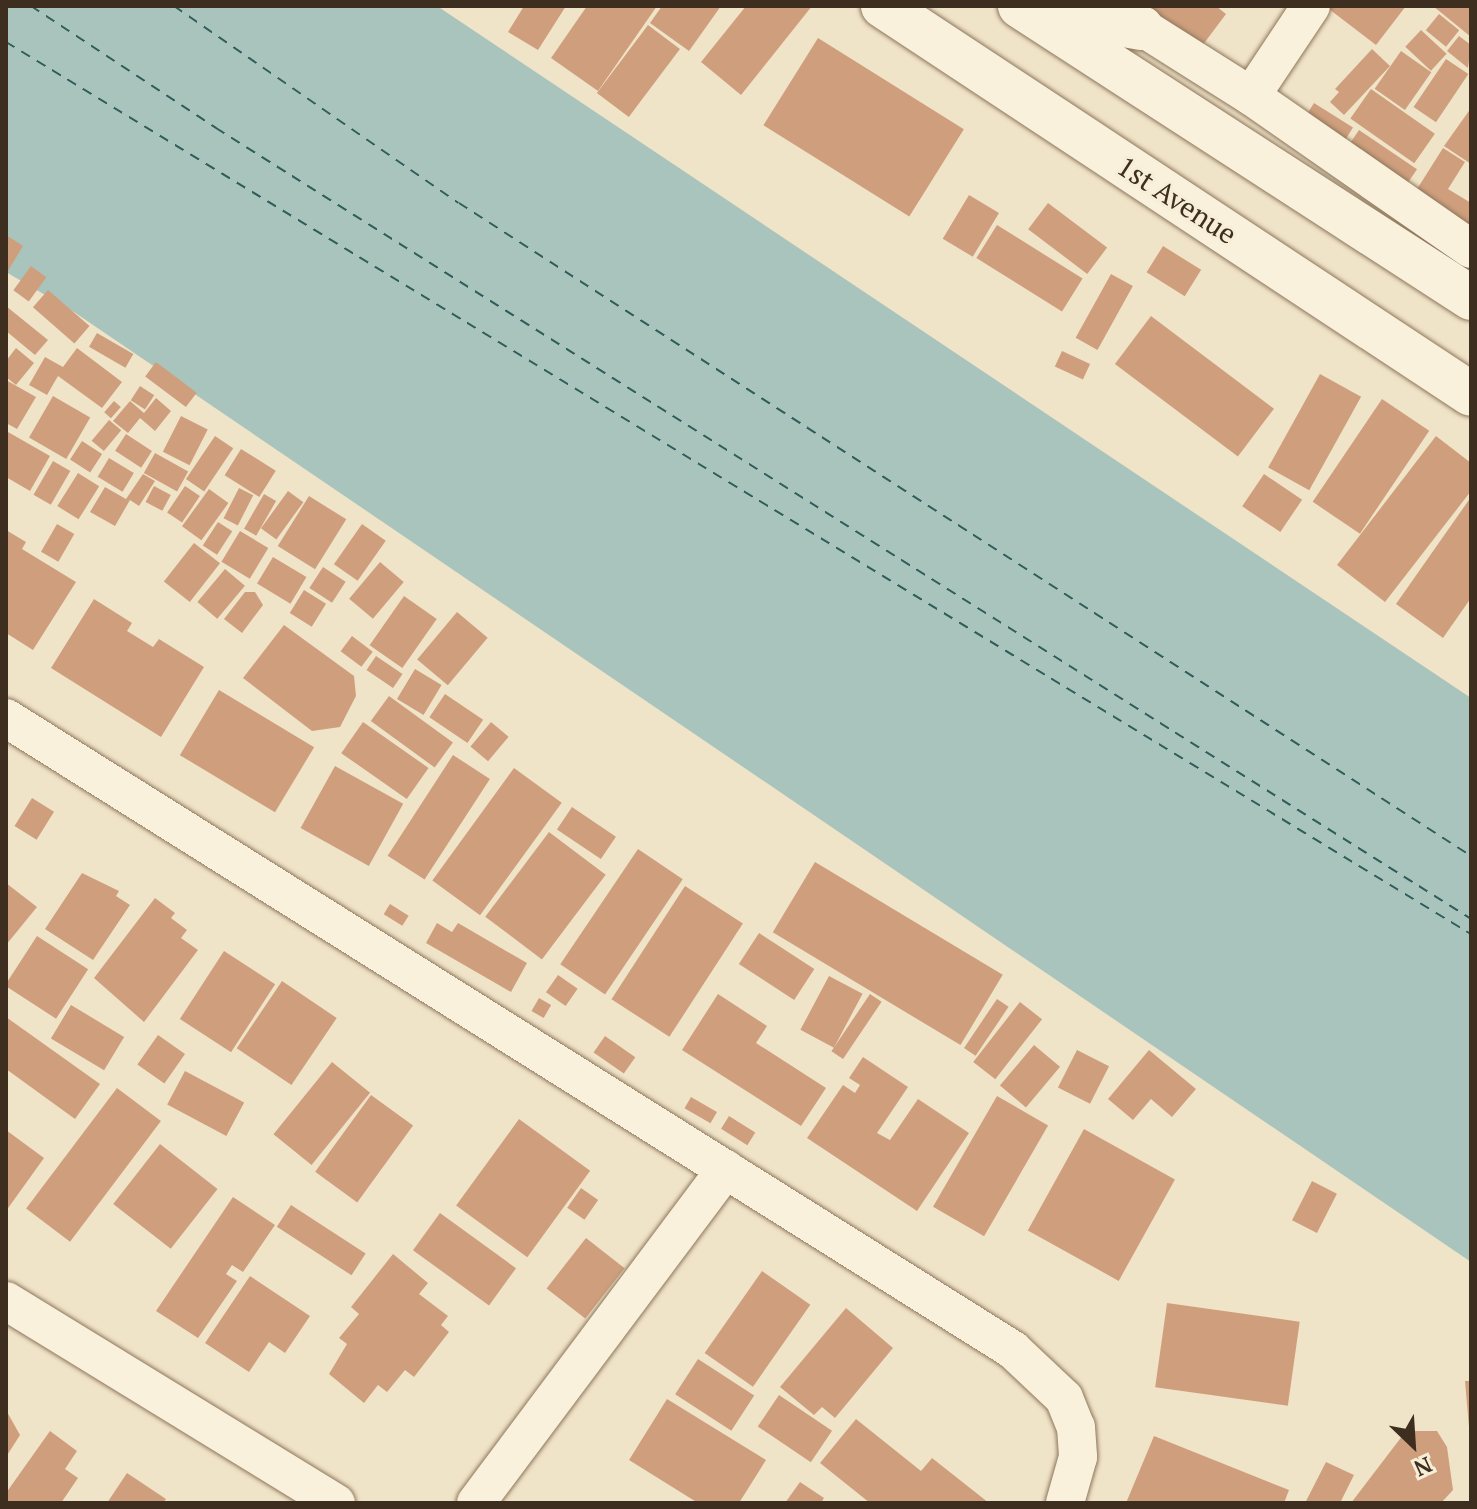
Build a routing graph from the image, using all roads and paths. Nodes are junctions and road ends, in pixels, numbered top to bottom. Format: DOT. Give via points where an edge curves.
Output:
graph roads {
  1 [pos="883,6"];
  2 [pos="1311,6"];
  3 [pos="1022,7"];
  4 [pos="1125,17"];
  5 [pos="1251,96"];
  6 [pos="1471,249"];
  7 [pos="1471,298"];
  8 [pos="1471,394"];
  9 [pos="6,718"];
  10 [pos="726,1169"];
  11 [pos="6,1301"];
  12 [pos="336,1503"];
  13 [pos="476,1503"];
  14 [pos="1065,1503"];
  1 -- 8 [label="main road, 1st Avenue"];
  2 -- 5 [label="street"];
  3 -- 4 [label="main road"];
  3 -- 7 [label="main road"];
  4 -- 5 [label="street"];
  5 -- 6 [label="street"];
  9 -- 10 [label="street"];
  10 -- 13 [label="street"];
  10 -- 14 [label="street" via="1013,1350 1064,1398 1076,1427 1078,1457"];
  11 -- 12 [label="street"];
}
